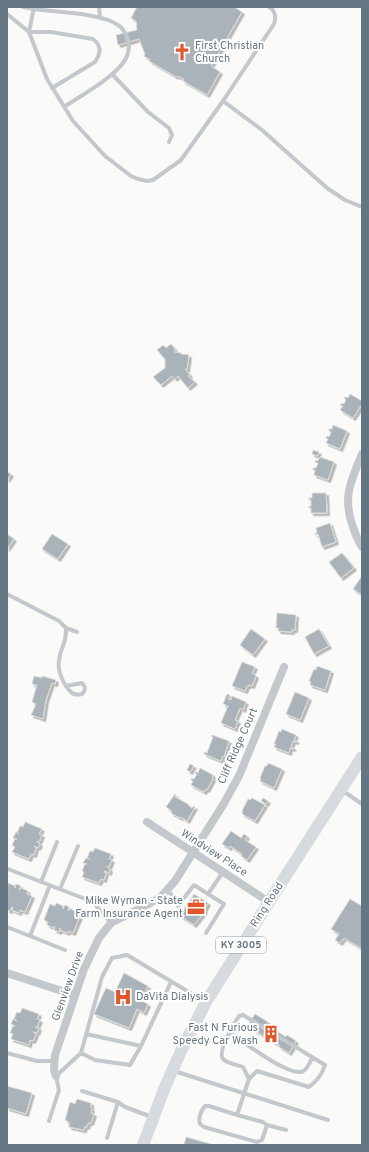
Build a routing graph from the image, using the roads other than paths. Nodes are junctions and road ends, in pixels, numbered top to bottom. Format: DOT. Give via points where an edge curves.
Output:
graph roads {
  1 [pos="23,7"];
  2 [pos="99,7"];
  3 [pos="269,7"];
  4 [pos="34,8"];
  5 [pos="7,14"];
  6 [pos="100,17"];
  7 [pos="29,32"];
  8 [pos="112,74"];
  9 [pos="52,88"];
  10 [pos="223,101"];
  11 [pos="64,106"];
  12 [pos="169,142"];
  13 [pos="362,207"];
  14 [pos="362,454"];
  15 [pos="362,547"];
  16 [pos="7,594"];
  17 [pos="66,628"];
  18 [pos="77,632"];
  19 [pos="284,667"];
  20 [pos="66,686"];
  21 [pos="362,757"];
  22 [pos="341,790"];
  23 [pos="362,804"];
  24 [pos="148,822"];
  25 [pos="57,842"];
  26 [pos="78,846"];
  27 [pos="193,851"];
  28 [pos="8,869"];
  29 [pos="224,872"];
  30 [pos="41,882"];
  31 [pos="50,885"];
  32 [pos="60,889"];
  33 [pos="167,891"];
  34 [pos="208,894"];
  35 [pos="182,902"];
  36 [pos="268,902"];
  37 [pos="178,906"];
  38 [pos="111,923"];
  39 [pos="7,927"];
  40 [pos="206,933"];
  41 [pos="30,936"];
  42 [pos="65,950"];
  43 [pos="7,973"];
  44 [pos="171,982"];
  45 [pos="74,995"];
  46 [pos="206,1002"];
  47 [pos="230,1033"];
  48 [pos="86,1034"];
  49 [pos="141,1046"];
  50 [pos="7,1053"];
  51 [pos="81,1053"];
  52 [pos="312,1058"];
  53 [pos="54,1061"];
  54 [pos="172,1071"];
  55 [pos="56,1076"];
  56 [pos="249,1079"];
  57 [pos="82,1091"];
  58 [pos="244,1094"];
  59 [pos="118,1102"];
  60 [pos="237,1115"];
  61 [pos="153,1117"];
  62 [pos="328,1120"];
  63 [pos="49,1122"];
  64 [pos="267,1125"];
  65 [pos="286,1130"];
  66 [pos="107,1138"];
  67 [pos="143,1145"];
  1 -- 4 [label="lane"];
  2 -- 6 [label="lane"];
  3 -- 10 [label="lane" via="276,16 274,24"];
  4 -- 6 [label="lane"];
  4 -- 7 [label="lane"];
  5 -- 7 [label="lane"];
  6 -- 8 [label="lane" via="118,25 125,33 129,45 130,51 124,62"];
  7 -- 9 [label="lane"];
  7 -- 9 [label="lane" via="51,32 93,39 98,43 100,50 95,62"];
  8 -- 11 [label="lane"];
  8 -- 12 [label="lane" via="148,112 169,128 172,135"];
  9 -- 11 [label="lane"];
  10 -- 11 [label="lane" via="181,160 158,177 147,181 131,176 105,156 73,121"];
  10 -- 13 [label="lane" via="262,130 327,188"];
  14 -- 15 [label="street" via="347,496 350,520"];
  16 -- 17 [label="lane" via="58,621"];
  17 -- 18 [label="lane"];
  17 -- 20 [label="lane" via="65,644 58,660 58,668"];
  19 -- 27 [label="street, Cliff Ridge Court" via="239,776"];
  20 -- 20 [label="lane" via="76,695 85,692 82,683"];
  21 -- 22 [label="main road, Ring Road / KY 3005"];
  22 -- 23 [label="lane"];
  22 -- 36 [label="main road, Ring Road / KY 3005"];
  24 -- 27 [label="street, Windview Place"];
  25 -- 30 [label="lane"];
  26 -- 32 [label="lane"];
  27 -- 29 [label="street, Windview Place"];
  27 -- 33 [label="street, Glenview Drive"];
  28 -- 30 [label="lane"];
  29 -- 34 [label="lane"];
  29 -- 36 [label="street, Windview Place"];
  30 -- 31 [label="lane"];
  31 -- 32 [label="lane"];
  31 -- 41 [label="lane"];
  32 -- 38 [label="lane" via="93,902"];
  33 -- 35 [label="lane"];
  33 -- 38 [label="street, Glenview Drive" via="160,898"];
  34 -- 35 [label="lane" via="194,885"];
  34 -- 40 [label="lane" via="224,904"];
  35 -- 37 [label="lane"];
  36 -- 46 [label="main road, Ring Road / KY 3005"];
  38 -- 45 [label="street, Glenview Drive" via="99,938 88,959"];
  39 -- 41 [label="lane"];
  41 -- 42 [label="lane"];
  43 -- 45 [label="street"];
  44 -- 46 [label="lane"];
  44 -- 48 [label="lane" via="127,955 112,958 102,977"];
  44 -- 49 [label="lane"];
  45 -- 53 [label="street, Glenview Drive"];
  46 -- 54 [label="main road, Ring Road / KY 3005"];
  47 -- 52 [label="lane" via="276,1064 293,1071 305,1070"];
  47 -- 52 [label="lane" via="242,1015"];
  47 -- 56 [label="lane" via="222,1058 243,1067"];
  48 -- 49 [label="lane"];
  48 -- 51 [label="lane"];
  49 -- 51 [label="lane" via="130,1065 95,1060"];
  50 -- 53 [label="lane" via="37,1061"];
  51 -- 55 [label="lane"];
  52 -- 56 [label="lane" via="325,1065 316,1082 309,1087 257,1071"];
  53 -- 55 [label="street, Glenview Drive"];
  54 -- 58 [label="lane"];
  54 -- 61 [label="main road, Ring Road / KY 3005"];
  55 -- 63 [label="lane" via="59,1090"];
  56 -- 58 [label="lane"];
  57 -- 59 [label="lane"];
  58 -- 60 [label="lane"];
  58 -- 62 [label="lane"];
  59 -- 61 [label="lane"];
  59 -- 66 [label="lane"];
  60 -- 64 [label="lane"];
  60 -- 64 [label="lane" via="205,1106 199,1121 204,1127 257,1142 262,1140"];
  61 -- 67 [label="main road, Ring Road / KY 3005"];
  64 -- 65 [label="lane"];
}
